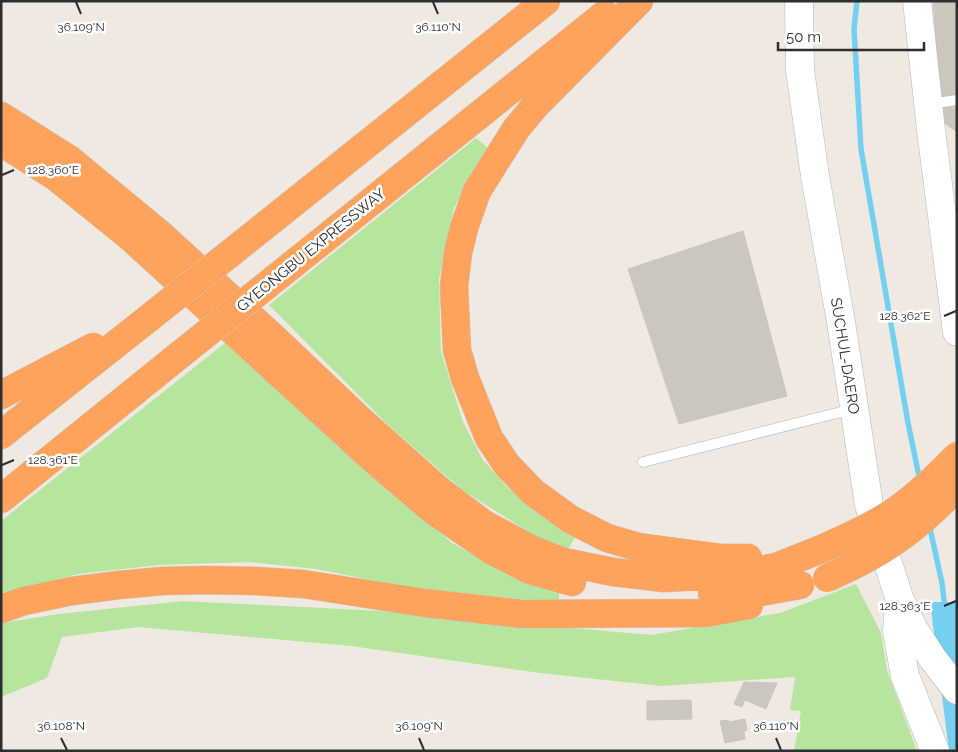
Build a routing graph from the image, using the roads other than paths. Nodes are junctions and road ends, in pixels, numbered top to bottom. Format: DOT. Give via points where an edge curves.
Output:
graph roads {
  1 [pos="546,1"];
  2 [pos="621,1"];
  3 [pos="639,1"];
  4 [pos="799,1"];
  5 [pos="917,1"];
  6 [pos="957,100"];
  7 [pos="928,104"];
  8 [pos="1,116"];
  9 [pos="1,142"];
  10 [pos="150,318"];
  11 [pos="956,328"];
  12 [pos="1,394"];
  13 [pos="854,408"];
  14 [pos="1,435"];
  15 [pos="957,456"];
  16 [pos="643,462"];
  17 [pos="957,487"];
  18 [pos="1,499"];
  19 [pos="820,550"];
  20 [pos="800,585"];
  21 [pos="900,600"];
  22 [pos="1,609"];
  23 [pos="957,690"];
  24 [pos="935,751"];
  1 -- 10 [label="highway, bridge"];
  2 -- 18 [label="highway, GYEONGBU EXPRESSWAY, bridge"];
  3 -- 19 [label="highway" via="535,106 516,129 477,191 464,228 454,286 457,350 465,378 489,438 507,465 533,492 570,519 607,538 638,547 720,558"];
  4 -- 13 [label="street, SUCHUL-DAERO" via="800,70"];
  5 -- 7 [label="street"];
  6 -- 7 [label="lane"];
  7 -- 11 [label="street"];
  8 -- 19 [label="highway" via="69,159 160,234 440,491 484,524 533,550 564,562 664,578 742,574 776,567"];
  9 -- 20 [label="highway" via="56,177 129,236 373,459 434,511 491,550 530,570 603,588 755,593"];
  10 -- 12 [label="highway"];
  10 -- 14 [label="highway"];
  13 -- 16 [label="lane"];
  13 -- 21 [label="street, SUCHUL-DAERO" via="869,505"];
  15 -- 19 [label="highway, bridge" via="888,516"];
  17 -- 20 [label="highway, bridge" via="934,511 890,546 853,567"];
  20 -- 22 [label="highway" via="753,604 706,614 522,614 303,584 206,580 162,581 81,590"];
  21 -- 23 [label="street, SUCHUL-DAERO" via="932,659"];
  21 -- 24 [label="street" via="897,630 905,676"];
}
